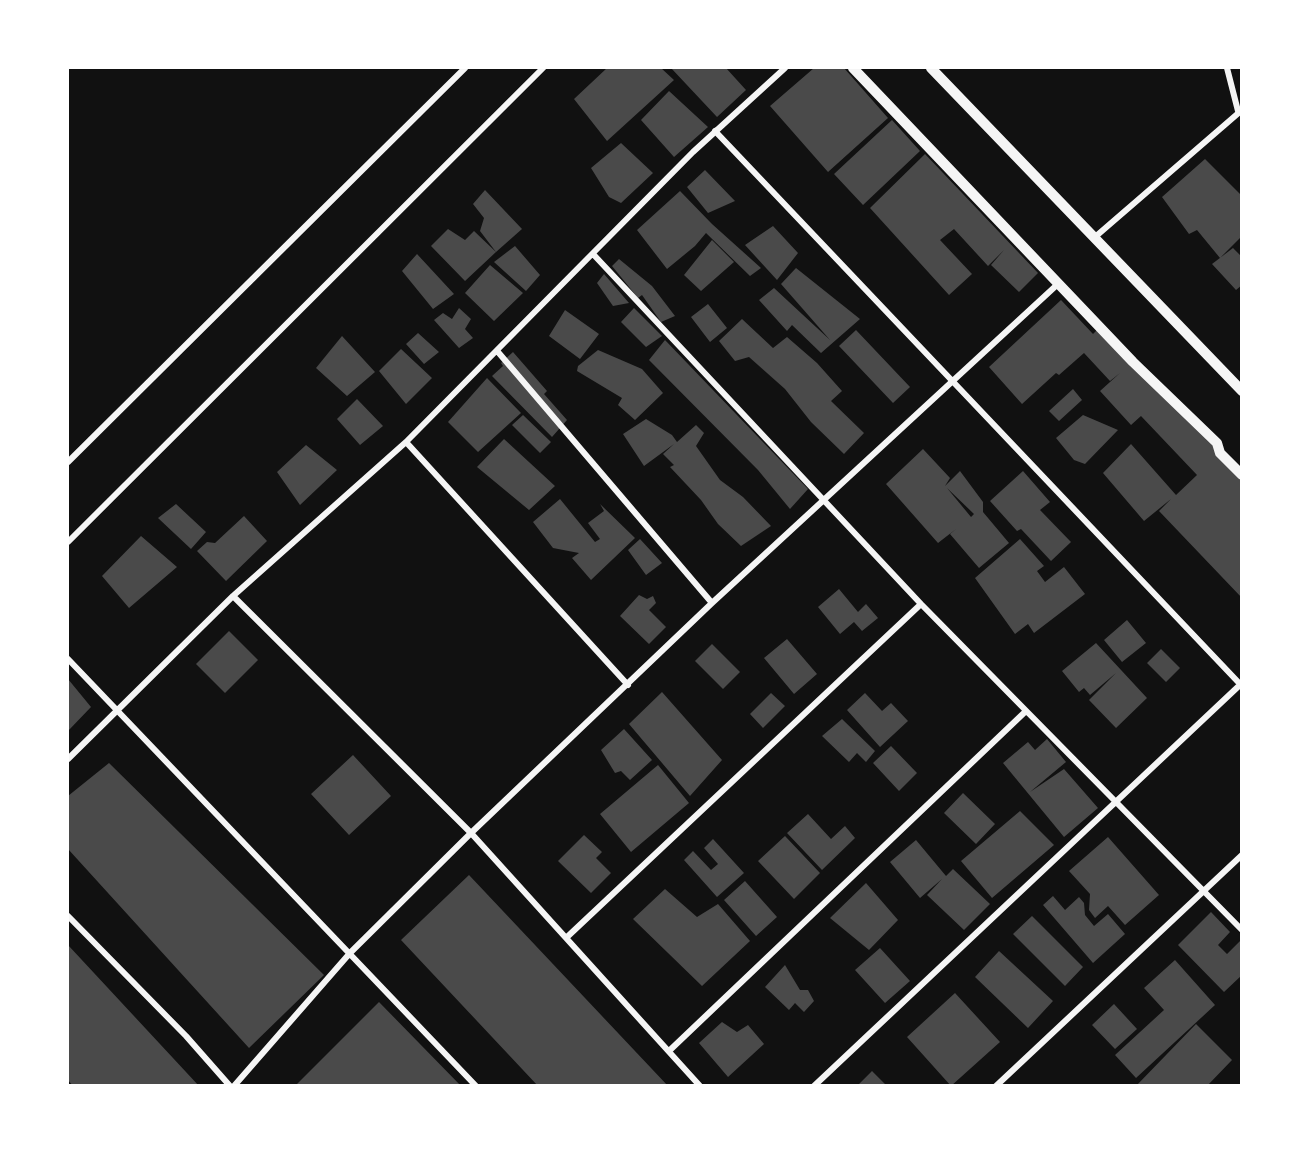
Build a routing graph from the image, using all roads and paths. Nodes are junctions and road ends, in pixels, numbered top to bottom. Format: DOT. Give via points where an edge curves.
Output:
graph roads {
  1 [pos="465,68"];
  2 [pos="543,68"];
  3 [pos="785,68"];
  4 [pos="853,68"];
  5 [pos="931,68"];
  6 [pos="1227,68"];
  7 [pos="1240,111"];
  8 [pos="716,131"];
  9 [pos="1095,237"];
  10 [pos="593,254"];
  11 [pos="1060,283"];
  12 [pos="498,352"];
  13 [pos="953,381"];
  14 [pos="1242,392"];
  15 [pos="406,442"];
  16 [pos="68,462"];
  17 [pos="1242,475"];
  18 [pos="824,501"];
  19 [pos="68,542"];
  20 [pos="233,596"];
  21 [pos="712,603"];
  22 [pos="921,604"];
  23 [pos="68,659"];
  24 [pos="1241,684"];
  25 [pos="628,685"];
  26 [pos="116,710"];
  27 [pos="1026,711"];
  28 [pos="68,759"];
  29 [pos="1118,801"];
  30 [pos="471,833"];
  31 [pos="1242,855"];
  32 [pos="1205,890"];
  33 [pos="68,916"];
  34 [pos="1242,930"];
  35 [pos="566,938"];
  36 [pos="350,953"];
  37 [pos="669,1051"];
  38 [pos="232,1086"];
  39 [pos="476,1086"];
  40 [pos="700,1086"];
  41 [pos="814,1086"];
  42 [pos="996,1086"];
  1 -- 16 [label="street"];
  2 -- 19 [label="street"];
  3 -- 8 [label="street"];
  4 -- 11 [label="street"];
  5 -- 9 [label="street"];
  6 -- 7 [label="street"];
  7 -- 9 [label="street"];
  8 -- 10 [label="street"];
  8 -- 13 [label="street"];
  9 -- 14 [label="street"];
  10 -- 12 [label="street"];
  10 -- 18 [label="street"];
  11 -- 13 [label="street"];
  11 -- 17 [label="street" via="1217,444 1220,453"];
  12 -- 15 [label="street"];
  12 -- 21 [label="street"];
  13 -- 18 [label="street"];
  13 -- 24 [label="street"];
  15 -- 20 [label="street"];
  15 -- 25 [label="street"];
  18 -- 21 [label="street"];
  18 -- 22 [label="street"];
  20 -- 26 [label="street"];
  20 -- 30 [label="street"];
  21 -- 25 [label="street"];
  22 -- 27 [label="street"];
  22 -- 35 [label="street"];
  23 -- 26 [label="street"];
  24 -- 29 [label="street"];
  25 -- 30 [label="street"];
  26 -- 28 [label="street"];
  26 -- 36 [label="street"];
  27 -- 29 [label="street"];
  27 -- 37 [label="street"];
  29 -- 32 [label="street"];
  29 -- 41 [label="street"];
  30 -- 35 [label="street"];
  30 -- 36 [label="street"];
  31 -- 32 [label="street"];
  32 -- 34 [label="street"];
  32 -- 42 [label="street"];
  33 -- 38 [label="street"];
  35 -- 37 [label="street"];
  36 -- 38 [label="street"];
  36 -- 39 [label="street"];
  37 -- 40 [label="street"];
}
